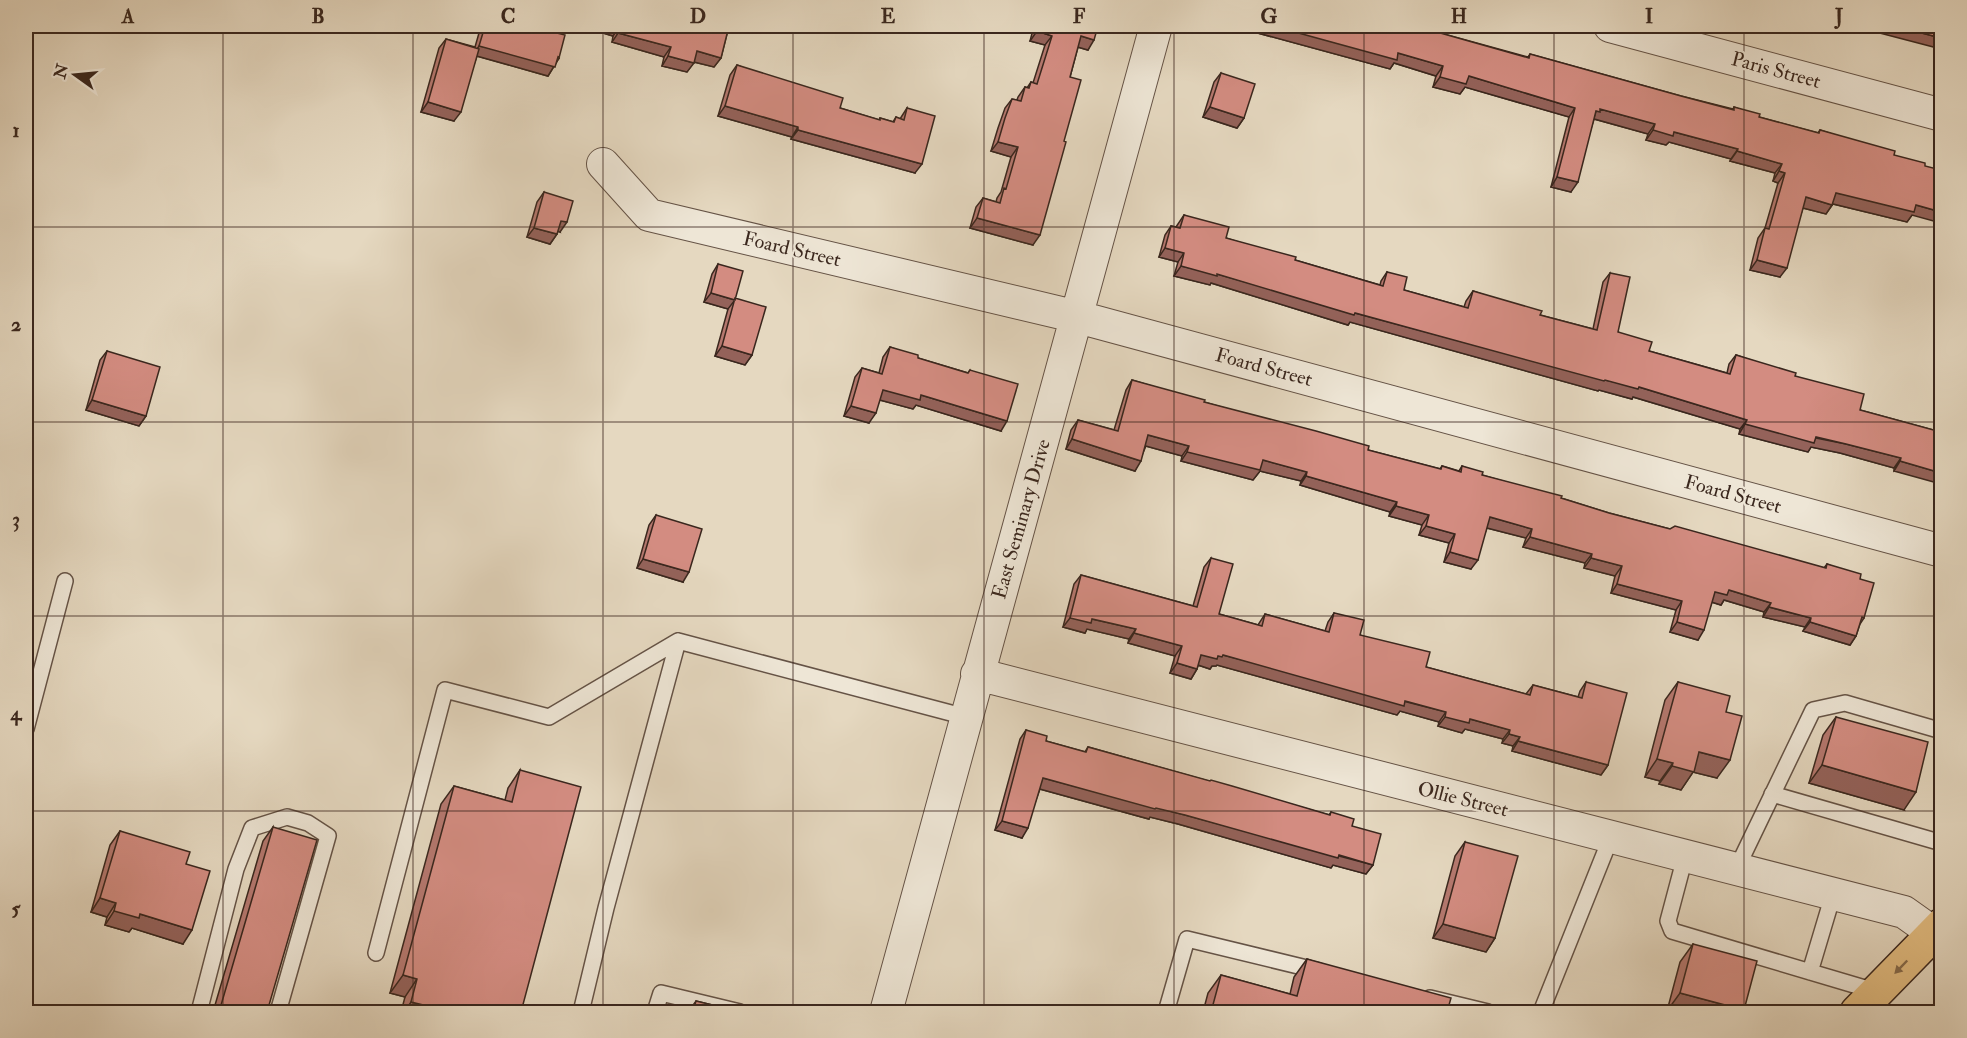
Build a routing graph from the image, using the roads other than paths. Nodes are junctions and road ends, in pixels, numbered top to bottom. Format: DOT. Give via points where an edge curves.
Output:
graph roads {
  1 [pos="1156,26"];
  2 [pos="1610,26"];
  3 [pos="1941,115"];
  4 [pos="603,164"];
  5 [pos="1078,317"];
  6 [pos="1941,551"];
  7 [pos="65,581"];
  8 [pos="678,641"];
  9 [pos="977,674"];
  10 [pos="966,717"];
  11 [pos="26,729"];
  12 [pos="1941,731"];
  13 [pos="1772,794"];
  14 [pos="1611,837"];
  15 [pos="1941,843"];
  16 [pos="1685,857"];
  17 [pos="1736,870"];
  18 [pos="1833,895"];
  19 [pos="1939,933"];
  20 [pos="376,952"];
  21 [pos="1810,972"];
  22 [pos="1337,976"];
  23 [pos="1419,996"];
  24 [pos="1868,1002"];
  25 [pos="199,1012"];
  26 [pos="278,1012"];
  27 [pos="581,1012"];
  28 [pos="656,1012"];
  29 [pos="740,1012"];
  30 [pos="886,1012"];
  31 [pos="1166,1012"];
  32 [pos="1488,1012"];
  33 [pos="1540,1012"];
  1 -- 5 [label="street, East Seminary Drive"];
  2 -- 3 [label="street, Paris Street"];
  4 -- 5 [label="street, Foard Street" via="649,215"];
  5 -- 6 [label="street, Foard Street"];
  5 -- 9 [label="street, East Seminary Drive"];
  7 -- 11 [label="lane"];
  8 -- 10 [label="lane"];
  8 -- 20 [label="lane" via="549,717 446,690"];
  8 -- 27 [label="lane"];
  9 -- 10 [label="street, East Seminary Drive"];
  9 -- 14 [label="street, Ollie Street"];
  10 -- 30 [label="street, East Seminary Drive"];
  12 -- 13 [label="lane" via="1845,703 1813,710"];
  13 -- 15 [label="lane"];
  13 -- 17 [label="lane"];
  14 -- 16 [label="street, Ollie Street"];
  14 -- 33 [label="lane"];
  16 -- 17 [label="street, Ollie Street"];
  16 -- 21 [label="lane" via="1668,921 1672,931"];
  17 -- 18 [label="street, Ollie Street"];
  18 -- 19 [label="street, Ollie Street" via="1904,912"];
  18 -- 21 [label="lane"];
  19 -- 24 [label="main road, one-way"];
  21 -- 24 [label="lane"];
  22 -- 31 [label="lane" via="1186,939"];
  23 -- 32 [label="lane"];
  25 -- 26 [label="lane" via="236,869 252,828 287,817 308,823 328,836"];
  28 -- 29 [label="lane" via="661,993"];
}
